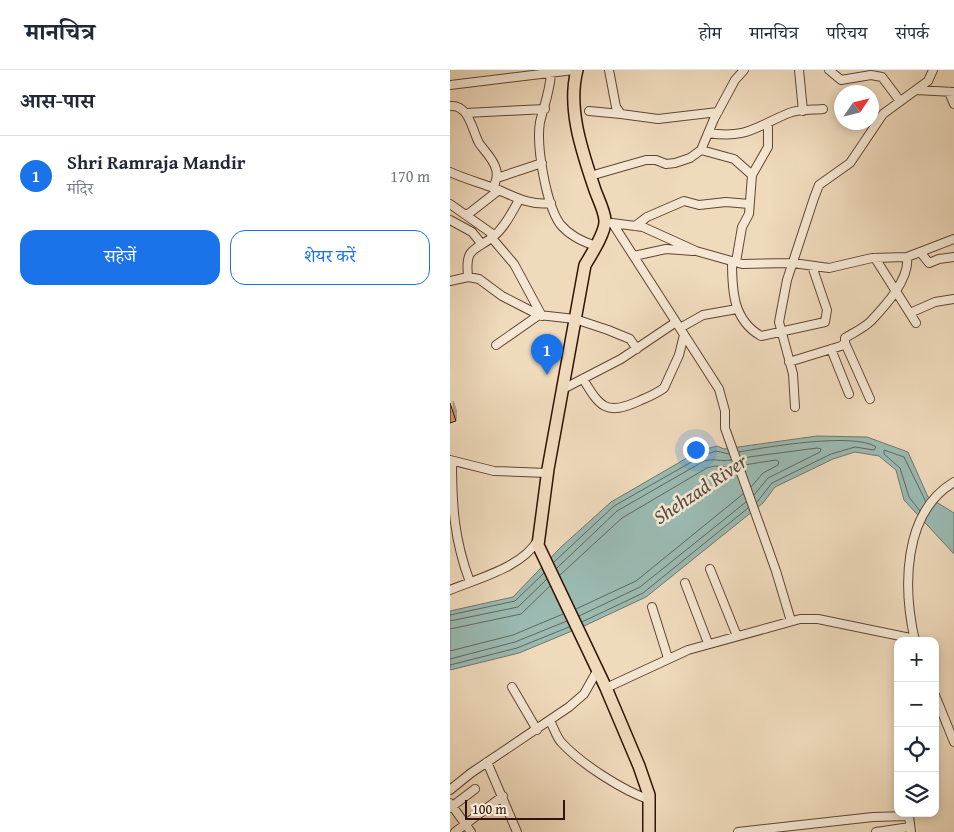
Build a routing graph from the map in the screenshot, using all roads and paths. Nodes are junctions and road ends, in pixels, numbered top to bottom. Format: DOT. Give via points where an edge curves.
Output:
graph roads {
  1 [pos="576,70"];
  2 [pos="609,70"];
  3 [pos="744,70"];
  4 [pos="799,70"];
  5 [pos="829,70"];
  6 [pos="933,70"];
  7 [pos="556,72"];
  8 [pos="450,85"];
  9 [pos="916,90"];
  10 [pos="952,92"];
  11 [pos="900,101"];
  12 [pos="954,104"];
  13 [pos="450,106"];
  14 [pos="545,109"];
  15 [pos="824,109"];
  16 [pos="589,111"];
  17 [pos="803,111"];
  18 [pos="718,112"];
  19 [pos="466,113"];
  20 [pos="620,114"];
  21 [pos="768,124"];
  22 [pos="708,133"];
  23 [pos="701,150"];
  24 [pos="542,163"];
  25 [pos="450,172"];
  26 [pos="752,175"];
  27 [pos="590,176"];
  28 [pos="497,178"];
  29 [pos="496,189"];
  30 [pos="519,200"];
  31 [pos="551,203"];
  32 [pos="450,204"];
  33 [pos="749,204"];
  34 [pos="467,215"];
  35 [pos="450,220"];
  36 [pos="609,222"];
  37 [pos="635,226"];
  38 [pos="493,236"];
  39 [pos="954,239"];
  40 [pos="481,243"];
  41 [pos="596,246"];
  42 [pos="696,251"];
  43 [pos="921,253"];
  44 [pos="634,256"];
  45 [pos="907,257"];
  46 [pos="954,257"];
  47 [pos="875,258"];
  48 [pos="734,262"];
  49 [pos="793,263"];
  50 [pos="812,266"];
  51 [pos="468,277"];
  52 [pos="450,281"];
  53 [pos="895,290"];
  54 [pos="954,299"];
  55 [pos="737,309"];
  56 [pos="910,313"];
  57 [pos="540,315"];
  58 [pos="575,319"];
  59 [pos="916,323"];
  60 [pos="680,329"];
  61 [pos="782,332"];
  62 [pos="845,343"];
  63 [pos="496,345"];
  64 [pos="637,349"];
  65 [pos="831,349"];
  66 [pos="789,362"];
  67 [pos="858,372"];
  68 [pos="583,379"];
  69 [pos="843,379"];
  70 [pos="563,389"];
  71 [pos="849,394"];
  72 [pos="870,399"];
  73 [pos="795,407"];
  74 [pos="451,460"];
  75 [pos="547,473"];
  76 [pos="954,482"];
  77 [pos="539,541"];
  78 [pos="710,569"];
  79 [pos="470,582"];
  80 [pos="685,583"];
  81 [pos="450,590"];
  82 [pos="652,607"];
  83 [pos="791,621"];
  84 [pos="736,636"];
  85 [pos="901,637"];
  86 [pos="915,637"];
  87 [pos="708,643"];
  88 [pos="668,658"];
  89 [pos="597,671"];
  90 [pos="512,688"];
  91 [pos="606,688"];
  92 [pos="939,705"];
  93 [pos="550,721"];
  94 [pos="537,730"];
  95 [pos="954,742"];
  96 [pos="488,762"];
  97 [pos="474,789"];
  98 [pos="450,790"];
  99 [pos="503,796"];
  100 [pos="650,800"];
  101 [pos="451,806"];
  102 [pos="465,824"];
  103 [pos="808,828"];
  104 [pos="911,829"];
  105 [pos="769,830"];
  106 [pos="455,832"];
  107 [pos="472,832"];
  108 [pos="517,832"];
  109 [pos="649,832"];
  110 [pos="738,832"];
  111 [pos="876,832"];
  1 -- 7 [label="street"];
  1 -- 27 [label="main road" via="576,120"];
  2 -- 20 [label="street"];
  3 -- 18 [label="street"];
  4 -- 17 [label="street"];
  5 -- 11 [label="street" via="841,80 871,75 882,77"];
  6 -- 9 [label="street" via="928,81"];
  7 -- 8 [label="street"];
  7 -- 14 [label="street"];
  9 -- 10 [label="street"];
  9 -- 11 [label="street"];
  10 -- 12 [label="street"];
  11 -- 49 [label="street" via="883,114 850,163 819,185"];
  13 -- 19 [label="street"];
  14 -- 19 [label="street"];
  14 -- 24 [label="street" via="540,134"];
  15 -- 17 [label="street"];
  16 -- 20 [label="street"];
  17 -- 21 [label="street" via="790,113"];
  18 -- 20 [label="street" via="658,119"];
  18 -- 22 [label="street"];
  19 -- 28 [label="street" via="480,143 493,160"];
  21 -- 22 [label="street" via="736,135"];
  21 -- 26 [label="street" via="766,152"];
  22 -- 23 [label="street"];
  23 -- 26 [label="street" via="734,158"];
  23 -- 27 [label="street" via="675,163 646,160"];
  24 -- 28 [label="street"];
  24 -- 31 [label="street"];
  25 -- 29 [label="street"];
  26 -- 33 [label="street"];
  27 -- 36 [label="main road"];
  28 -- 29 [label="street"];
  29 -- 30 [label="street"];
  29 -- 34 [label="street"];
  30 -- 31 [label="street" via="532,204"];
  30 -- 38 [label="street"];
  31 -- 41 [label="street" via="567,231"];
  32 -- 34 [label="street"];
  33 -- 37 [label="street" via="699,205 684,201"];
  33 -- 48 [label="street"];
  34 -- 38 [label="street"];
  35 -- 40 [label="street" via="472,232"];
  36 -- 37 [label="street"];
  36 -- 41 [label="main road"];
  36 -- 44 [label="street"];
  37 -- 42 [label="street" via="660,233"];
  38 -- 40 [label="street"];
  38 -- 57 [label="street" via="514,264"];
  39 -- 43 [label="street"];
  40 -- 51 [label="street" via="468,256"];
  41 -- 58 [label="main road" via="585,266"];
  42 -- 44 [label="street" via="666,249"];
  42 -- 48 [label="street"];
  43 -- 45 [label="street"];
  43 -- 46 [label="street" via="929,263"];
  44 -- 60 [label="street"];
  45 -- 47 [label="street"];
  45 -- 53 [label="street" via="907,272"];
  47 -- 50 [label="street" via="829,268"];
  47 -- 53 [label="street"];
  48 -- 49 [label="street"];
  48 -- 55 [label="street"];
  49 -- 50 [label="street"];
  49 -- 61 [label="street" via="780,318"];
  50 -- 61 [label="street" via="824,300 826,320 814,326"];
  51 -- 52 [label="street"];
  51 -- 57 [label="street" via="486,282 502,296"];
  53 -- 56 [label="street"];
  53 -- 62 [label="street" via="870,322 844,338"];
  54 -- 56 [label="street" via="936,302"];
  55 -- 60 [label="street" via="703,315"];
  55 -- 61 [label="street" via="748,327 761,336"];
  56 -- 59 [label="street"];
  57 -- 58 [label="street"];
  57 -- 63 [label="street"];
  58 -- 64 [label="street" via="625,337"];
  58 -- 70 [label="main road"];
  60 -- 64 [label="street"];
  60 -- 68 [label="street" via="679,355 664,388 622,409 596,400"];
  60 -- 83 [label="street" via="719,389 725,411 725,428"];
  61 -- 66 [label="street"];
  62 -- 65 [label="street"];
  62 -- 67 [label="street"];
  64 -- 68 [label="street"];
  65 -- 66 [label="street"];
  65 -- 69 [label="street"];
  66 -- 73 [label="street" via="795,387"];
  67 -- 69 [label="street"];
  67 -- 72 [label="street"];
  68 -- 70 [label="street"];
  69 -- 71 [label="street"];
  70 -- 75 [label="main road"];
  74 -- 75 [label="street" via="494,471"];
  74 -- 79 [label="street" via="454,522 460,555"];
  75 -- 77 [label="main road"];
  76 -- 86 [label="street" via="919,520 911,553 910,593"];
  77 -- 79 [label="street" via="526,554 501,569"];
  77 -- 89 [label="main road"];
  78 -- 84 [label="street"];
  79 -- 81 [label="street"];
  80 -- 87 [label="street"];
  82 -- 88 [label="street"];
  83 -- 84 [label="street"];
  83 -- 85 [label="street" via="818,619"];
  84 -- 87 [label="street"];
  87 -- 88 [label="street"];
  88 -- 91 [label="street"];
  89 -- 91 [label="main road"];
  89 -- 93 [label="street" via="584,694"];
  90 -- 94 [label="street"];
  91 -- 100 [label="main road"];
  92 -- 95 [label="street"];
  93 -- 94 [label="street"];
  93 -- 100 [label="street" via="558,738 570,750 630,792"];
  94 -- 96 [label="street"];
  96 -- 98 [label="street"];
  96 -- 99 [label="street"];
  97 -- 101 [label="street"];
  99 -- 102 [label="street"];
  99 -- 108 [label="street"];
  100 -- 109 [label="main road"];
  101 -- 102 [label="street"];
  102 -- 106 [label="street"];
  102 -- 107 [label="street"];
  103 -- 104 [label="street" via="909,816"];
  103 -- 105 [label="street"];
  104 -- 111 [label="street"];
  105 -- 110 [label="street"];
}
